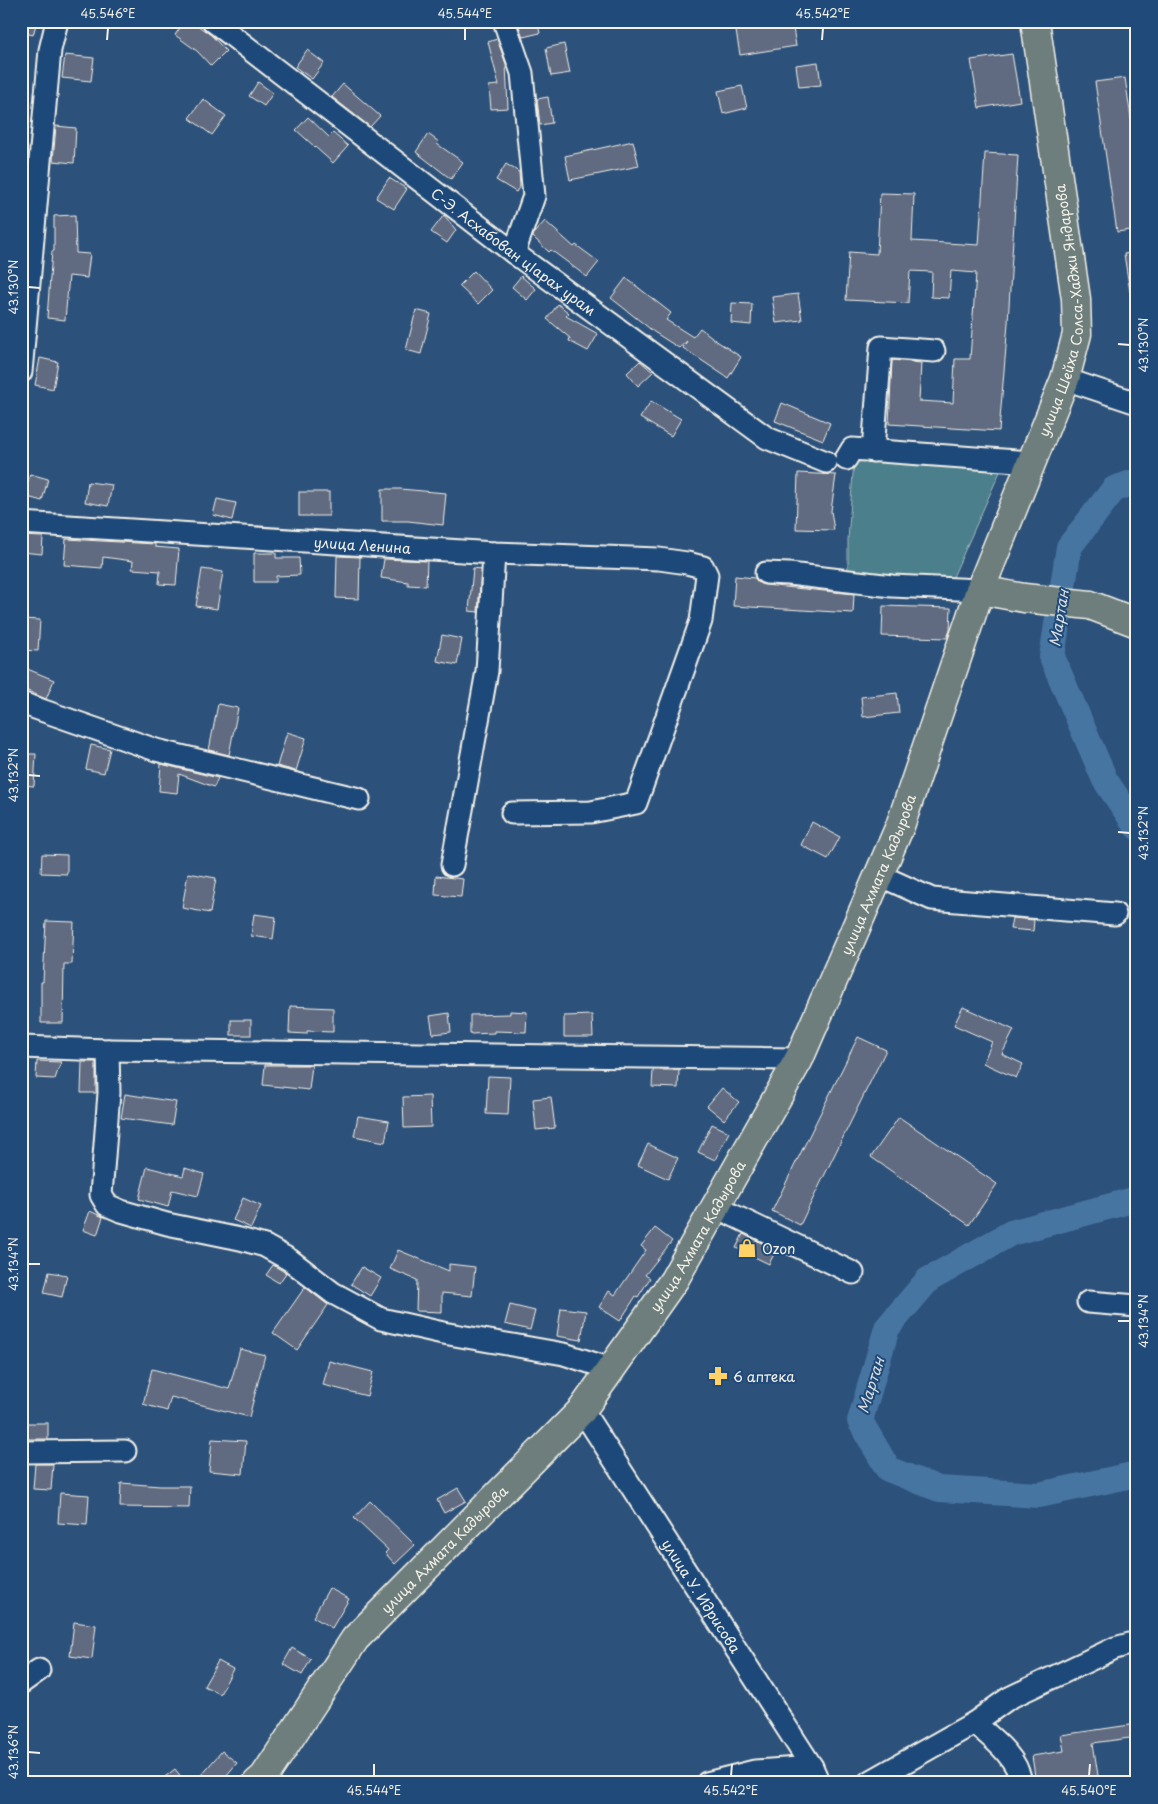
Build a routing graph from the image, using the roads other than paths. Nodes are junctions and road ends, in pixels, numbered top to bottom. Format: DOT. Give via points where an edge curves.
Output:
graph roads {
  1 [pos="56,21"];
  2 [pos="213,21"];
  3 [pos="504,21"];
  4 [pos="1035,21"];
  5 [pos="514,253"];
  6 [pos="934,351"];
  7 [pos="21,372"];
  8 [pos="1065,379"];
  9 [pos="1137,403"];
  10 [pos="873,451"];
  11 [pos="1031,462"];
  12 [pos="21,523"];
  13 [pos="494,553"];
  14 [pos="766,573"];
  15 [pos="980,590"];
  16 [pos="1137,623"];
  17 [pos="21,703"];
  18 [pos="359,800"];
  19 [pos="512,813"];
  20 [pos="452,865"];
  21 [pos="879,875"];
  22 [pos="1115,914"];
  23 [pos="21,1048"];
  24 [pos="108,1050"];
  25 [pos="799,1059"];
  26 [pos="716,1207"];
  27 [pos="853,1274"];
  28 [pos="1088,1302"];
  29 [pos="1137,1306"];
  30 [pos="611,1369"];
  31 [pos="582,1410"];
  32 [pos="125,1451"];
  33 [pos="21,1452"];
  34 [pos="1137,1642"];
  35 [pos="39,1670"];
  36 [pos="21,1683"];
  37 [pos="974,1722"];
  38 [pos="816,1775"];
  39 [pos="262,1781"];
  40 [pos="707,1783"];
  41 [pos="868,1783"];
  42 [pos="1021,1783"];
  1 -- 7 [label="street" via="50,50"];
  2 -- 5 [label="street, С-Э. Асхабован цIарах урам"];
  3 -- 5 [label="street" via="522,74 534,196"];
  4 -- 8 [label="main road, улица Шейха Солса-Хаджи Яндарова" via="1076,299 1076,334"];
  5 -- 10 [label="street, С-Э. Асхабован цIарах урам" via="767,438 836,460 852,450"];
  6 -- 10 [label="street" via="881,347"];
  8 -- 9 [label="street"];
  8 -- 11 [label="main road, улица Шейха Солса-Хаджи Яндарова"];
  10 -- 11 [label="street"];
  11 -- 15 [label="main road, улица Шейха Солса-Хаджи Яндарова"];
  12 -- 13 [label="street, улица Ленина"];
  13 -- 19 [label="street, улица Ленина" via="659,559 703,567 707,576 701,621 636,803 591,812"];
  13 -- 20 [label="street" via="487,671"];
  14 -- 15 [label="street" via="892,586"];
  15 -- 16 [label="main road" via="1090,605"];
  15 -- 21 [label="main road, улица Ахмата Кадырова" via="900,826"];
  17 -- 18 [label="street" via="156,750"];
  21 -- 22 [label="street" via="932,899"];
  21 -- 25 [label="main road, улица Ахмата Кадырова"];
  23 -- 24 [label="street"];
  24 -- 25 [label="street"];
  24 -- 30 [label="street" via="101,1195 107,1205 167,1224 265,1246 290,1260 333,1293 381,1319 564,1354"];
  25 -- 26 [label="main road, улица Ахмата Кадырова"];
  26 -- 27 [label="street"];
  26 -- 30 [label="main road, улица Ахмата Кадырова" via="674,1280"];
  28 -- 29 [label="street"];
  30 -- 31 [label="main road, улица Ахмата Кадырова"];
  31 -- 38 [label="street, улица У. Идрисова"];
  31 -- 39 [label="main road, улица Ахмата Кадырова" via="355,1639"];
  32 -- 33 [label="street"];
  34 -- 37 [label="street" via="1115,1648 1009,1698"];
  35 -- 36 [label="street"];
  37 -- 41 [label="street"];
  37 -- 42 [label="street" via="1003,1747"];
  38 -- 40 [label="street" via="756,1771"];
}
